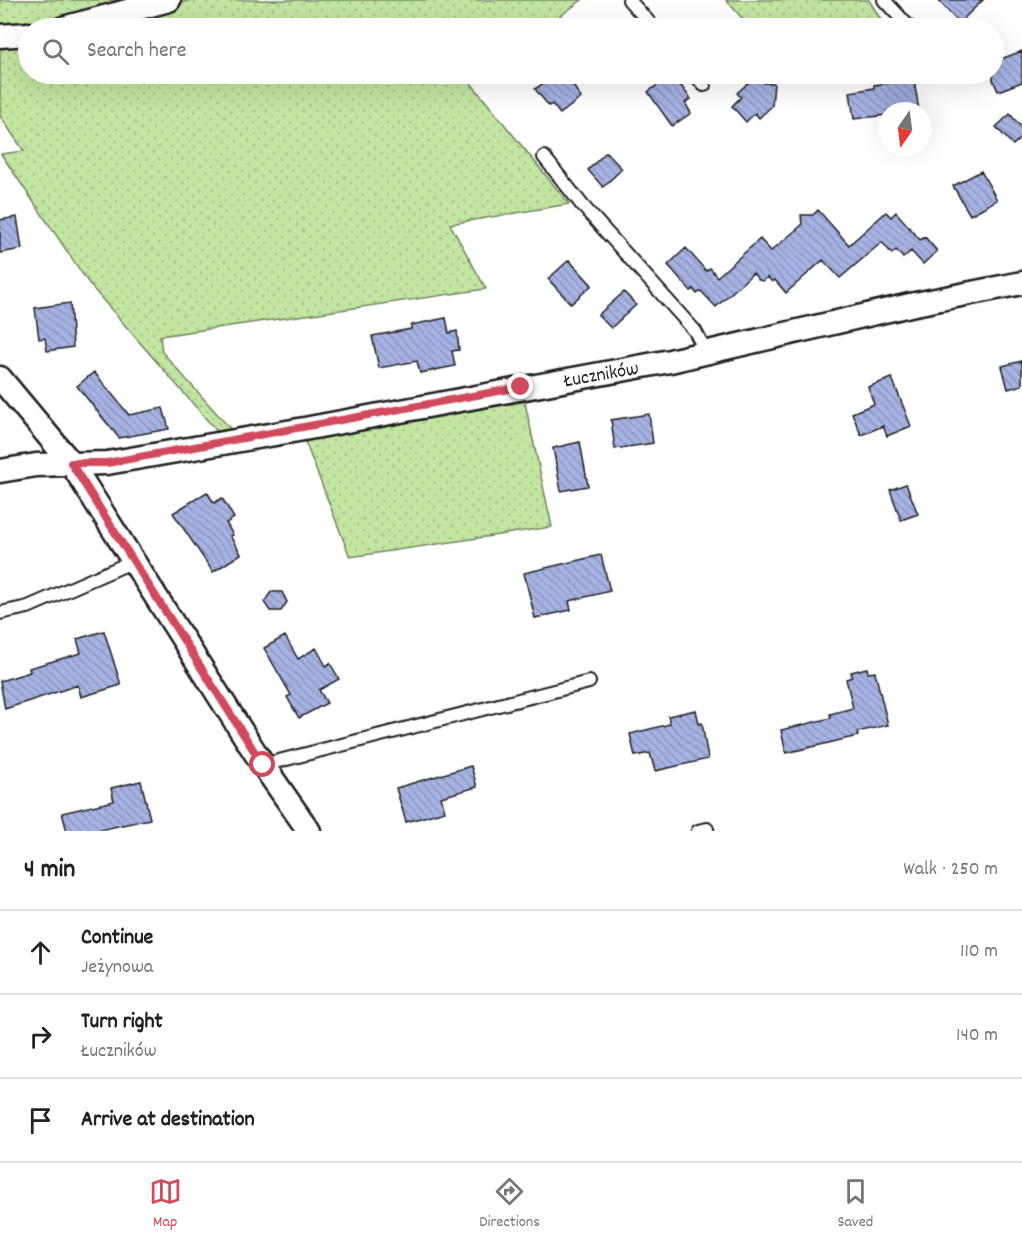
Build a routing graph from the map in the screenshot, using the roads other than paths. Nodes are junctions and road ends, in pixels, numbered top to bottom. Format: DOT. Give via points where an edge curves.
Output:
graph roads {
  1 [pos="170,0"];
  2 [pos="629,0"];
  3 [pos="884,0"];
  4 [pos="101,18"];
  5 [pos="645,18"];
  6 [pos="901,18"];
  7 [pos="18,35"];
  8 [pos="0,36"];
  9 [pos="544,157"];
  10 [pos="1022,283"];
  11 [pos="706,352"];
  12 [pos="0,378"];
  13 [pos="71,463"];
  14 [pos="0,471"];
  15 [pos="134,561"];
  16 [pos="0,613"];
  17 [pos="589,682"];
  18 [pos="263,765"];
  19 [pos="309,831"];
  1 -- 4 [label="street"];
  2 -- 5 [label="lane"];
  3 -- 6 [label="lane"];
  7 -- 8 [label="street"];
  9 -- 11 [label="lane" via="695,331"];
  10 -- 11 [label="street, Łuczników"];
  11 -- 13 [label="street, Łuczników" via="304,429 107,463"];
  12 -- 13 [label="street"];
  13 -- 14 [label="street, Łuczników"];
  13 -- 15 [label="street"];
  15 -- 16 [label="lane" via="28,607"];
  15 -- 18 [label="street"];
  17 -- 18 [label="lane"];
  18 -- 19 [label="street"];
}
